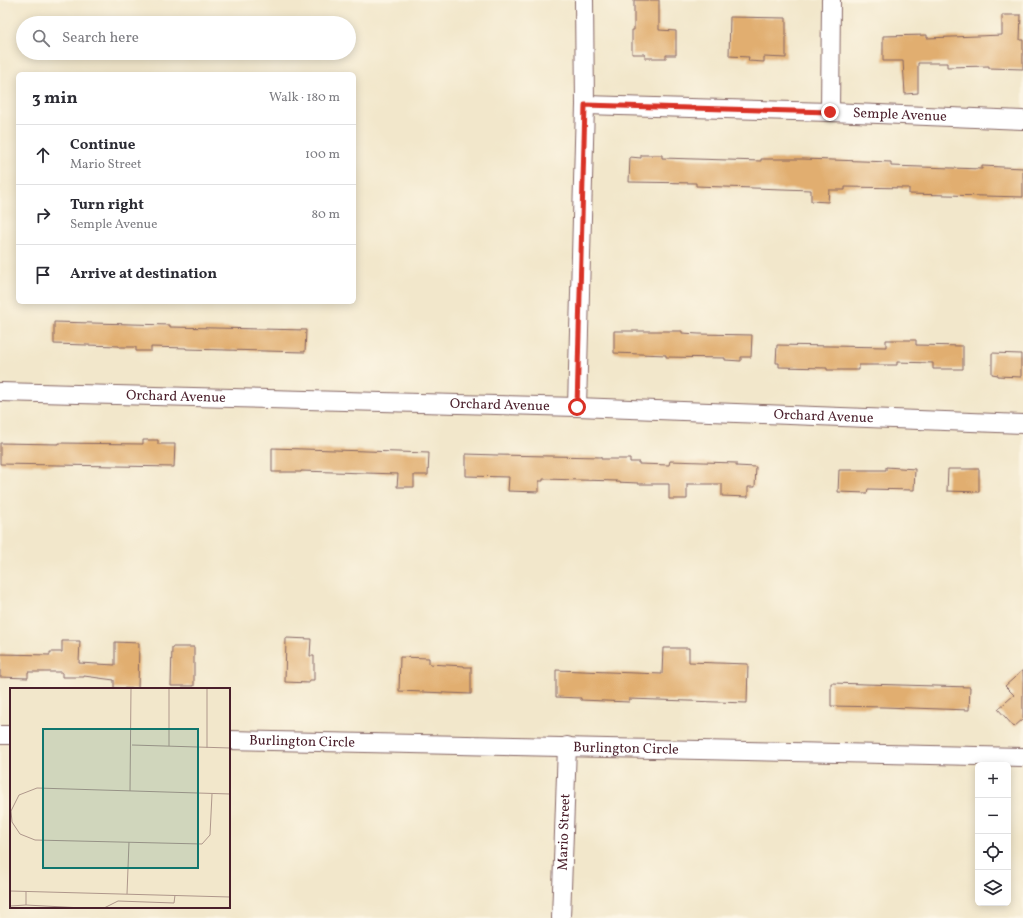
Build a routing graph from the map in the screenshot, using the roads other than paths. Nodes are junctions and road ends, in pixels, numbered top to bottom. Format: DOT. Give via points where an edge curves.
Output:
graph roads {
  1 [pos="584,0"];
  2 [pos="831,0"];
  3 [pos="585,105"];
  4 [pos="830,112"];
  5 [pos="1023,120"];
  6 [pos="0,392"];
  7 [pos="577,407"];
  8 [pos="1023,424"];
  9 [pos="230,740"];
  10 [pos="567,746"];
  11 [pos="1023,757"];
  12 [pos="562,918"];
  1 -- 3 [label="street"];
  2 -- 4 [label="street"];
  3 -- 4 [label="street, Semple Avenue"];
  3 -- 7 [label="street"];
  4 -- 5 [label="street, Semple Avenue"];
  6 -- 7 [label="street, Orchard Avenue"];
  7 -- 8 [label="street, Orchard Avenue"];
  9 -- 10 [label="street, Burlington Circle"];
  10 -- 11 [label="street, Burlington Circle"];
  10 -- 12 [label="street, Mario Street"];
}
